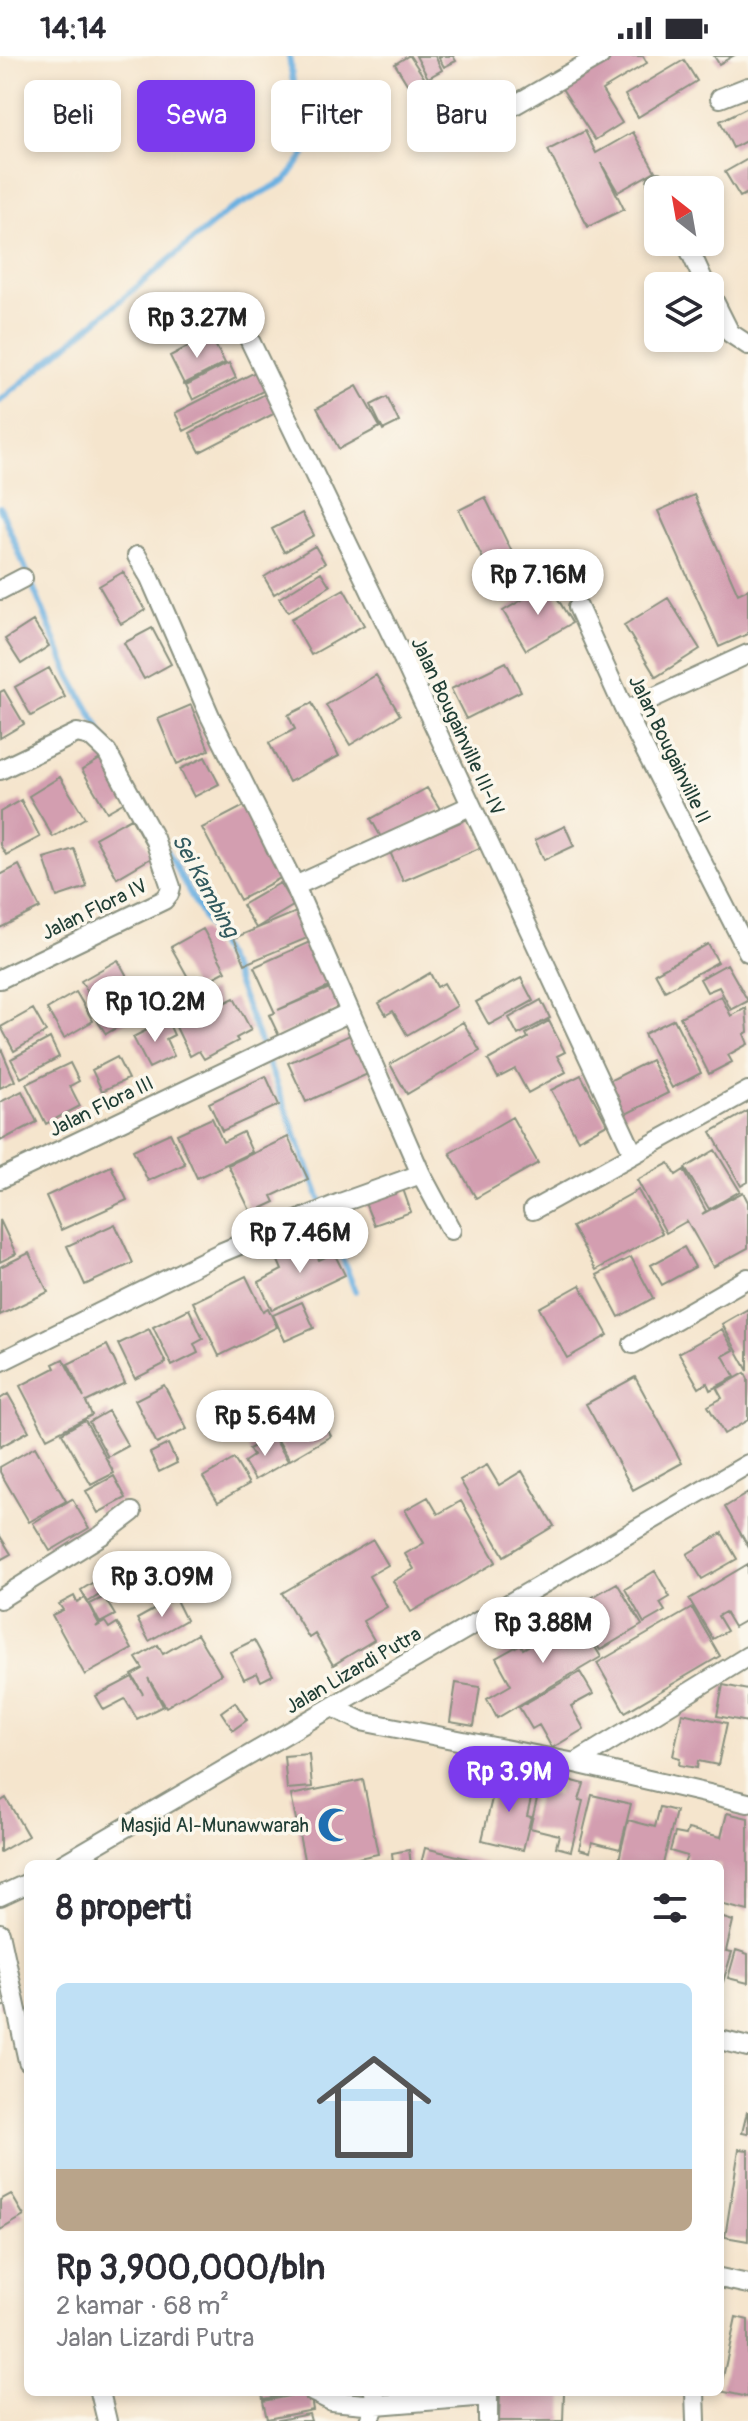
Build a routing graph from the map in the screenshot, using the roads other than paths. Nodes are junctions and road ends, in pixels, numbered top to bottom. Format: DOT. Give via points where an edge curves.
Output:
graph roads {
  1 [pos="600,56"];
  2 [pos="748,87"];
  3 [pos="720,98"];
  4 [pos="516,104"];
  5 [pos="239,318"];
  6 [pos="724,321"];
  7 [pos="748,345"];
  8 [pos="137,556"];
  9 [pos="23,578"];
  10 [pos="0,590"];
  11 [pos="578,607"];
  12 [pos="748,654"];
  13 [pos="625,711"];
  14 [pos="0,770"];
  15 [pos="470,806"];
  16 [pos="295,886"];
  17 [pos="748,952"];
  18 [pos="0,979"];
  19 [pos="350,1012"];
  20 [pos="748,1091"];
  21 [pos="633,1153"];
  22 [pos="421,1174"];
  23 [pos="0,1179"];
  24 [pos="533,1210"];
  25 [pos="451,1230"];
  26 [pos="748,1278"];
  27 [pos="633,1344"];
  28 [pos="0,1362"];
  29 [pos="748,1464"];
  30 [pos="132,1512"];
  31 [pos="0,1599"];
  32 [pos="748,1656"];
  33 [pos="333,1707"];
  34 [pos="575,1763"];
  35 [pos="748,1803"];
  36 [pos="70,1860"];
  37 [pos="24,1885"];
  38 [pos="0,1896"];
  39 [pos="0,1933"];
  40 [pos="724,2041"];
  41 [pos="24,2043"];
  42 [pos="748,2047"];
  43 [pos="724,2279"];
  44 [pos="748,2284"];
  45 [pos="101,2396"];
  46 [pos="321,2396"];
  47 [pos="449,2396"];
  48 [pos="488,2396"];
  49 [pos="695,2396"];
  50 [pos="373,2406"];
  51 [pos="107,2421"];
  52 [pos="488,2421"];
  53 [pos="696,2421"];
  1 -- 4 [label="street"];
  2 -- 3 [label="street"];
  5 -- 15 [label="street, Jalan Bougainville III-IV"];
  6 -- 7 [label="street" via="730,333"];
  8 -- 16 [label="street"];
  9 -- 10 [label="street"];
  11 -- 13 [label="street, Jalan Bougainville II"];
  12 -- 13 [label="street"];
  13 -- 17 [label="street, Jalan Bougainville II"];
  14 -- 18 [label="street, Jalan Flora IV" via="77,733 90,736 107,752 154,838 171,887 164,900"];
  15 -- 16 [label="street"];
  15 -- 21 [label="street, Jalan Bougainville III-IV"];
  16 -- 19 [label="street"];
  19 -- 22 [label="street"];
  19 -- 23 [label="street, Jalan Flora III"];
  20 -- 21 [label="street"];
  21 -- 24 [label="street"];
  22 -- 25 [label="street"];
  22 -- 28 [label="street" via="220,1253"];
  26 -- 27 [label="street"];
  29 -- 33 [label="street, Jalan Lizardi Putra"];
  30 -- 31 [label="street"];
  32 -- 34 [label="street"];
  33 -- 34 [label="street" via="361,1721"];
  33 -- 36 [label="street, Jalan Lizardi Putra"];
  34 -- 35 [label="street"];
  37 -- 38 [label="street"];
  39 -- 41 [label="street"];
  40 -- 42 [label="street"];
  43 -- 44 [label="street"];
  45 -- 51 [label="street"];
  46 -- 50 [label="street"];
  47 -- 50 [label="street"];
  48 -- 52 [label="street"];
  49 -- 53 [label="street"];
}
